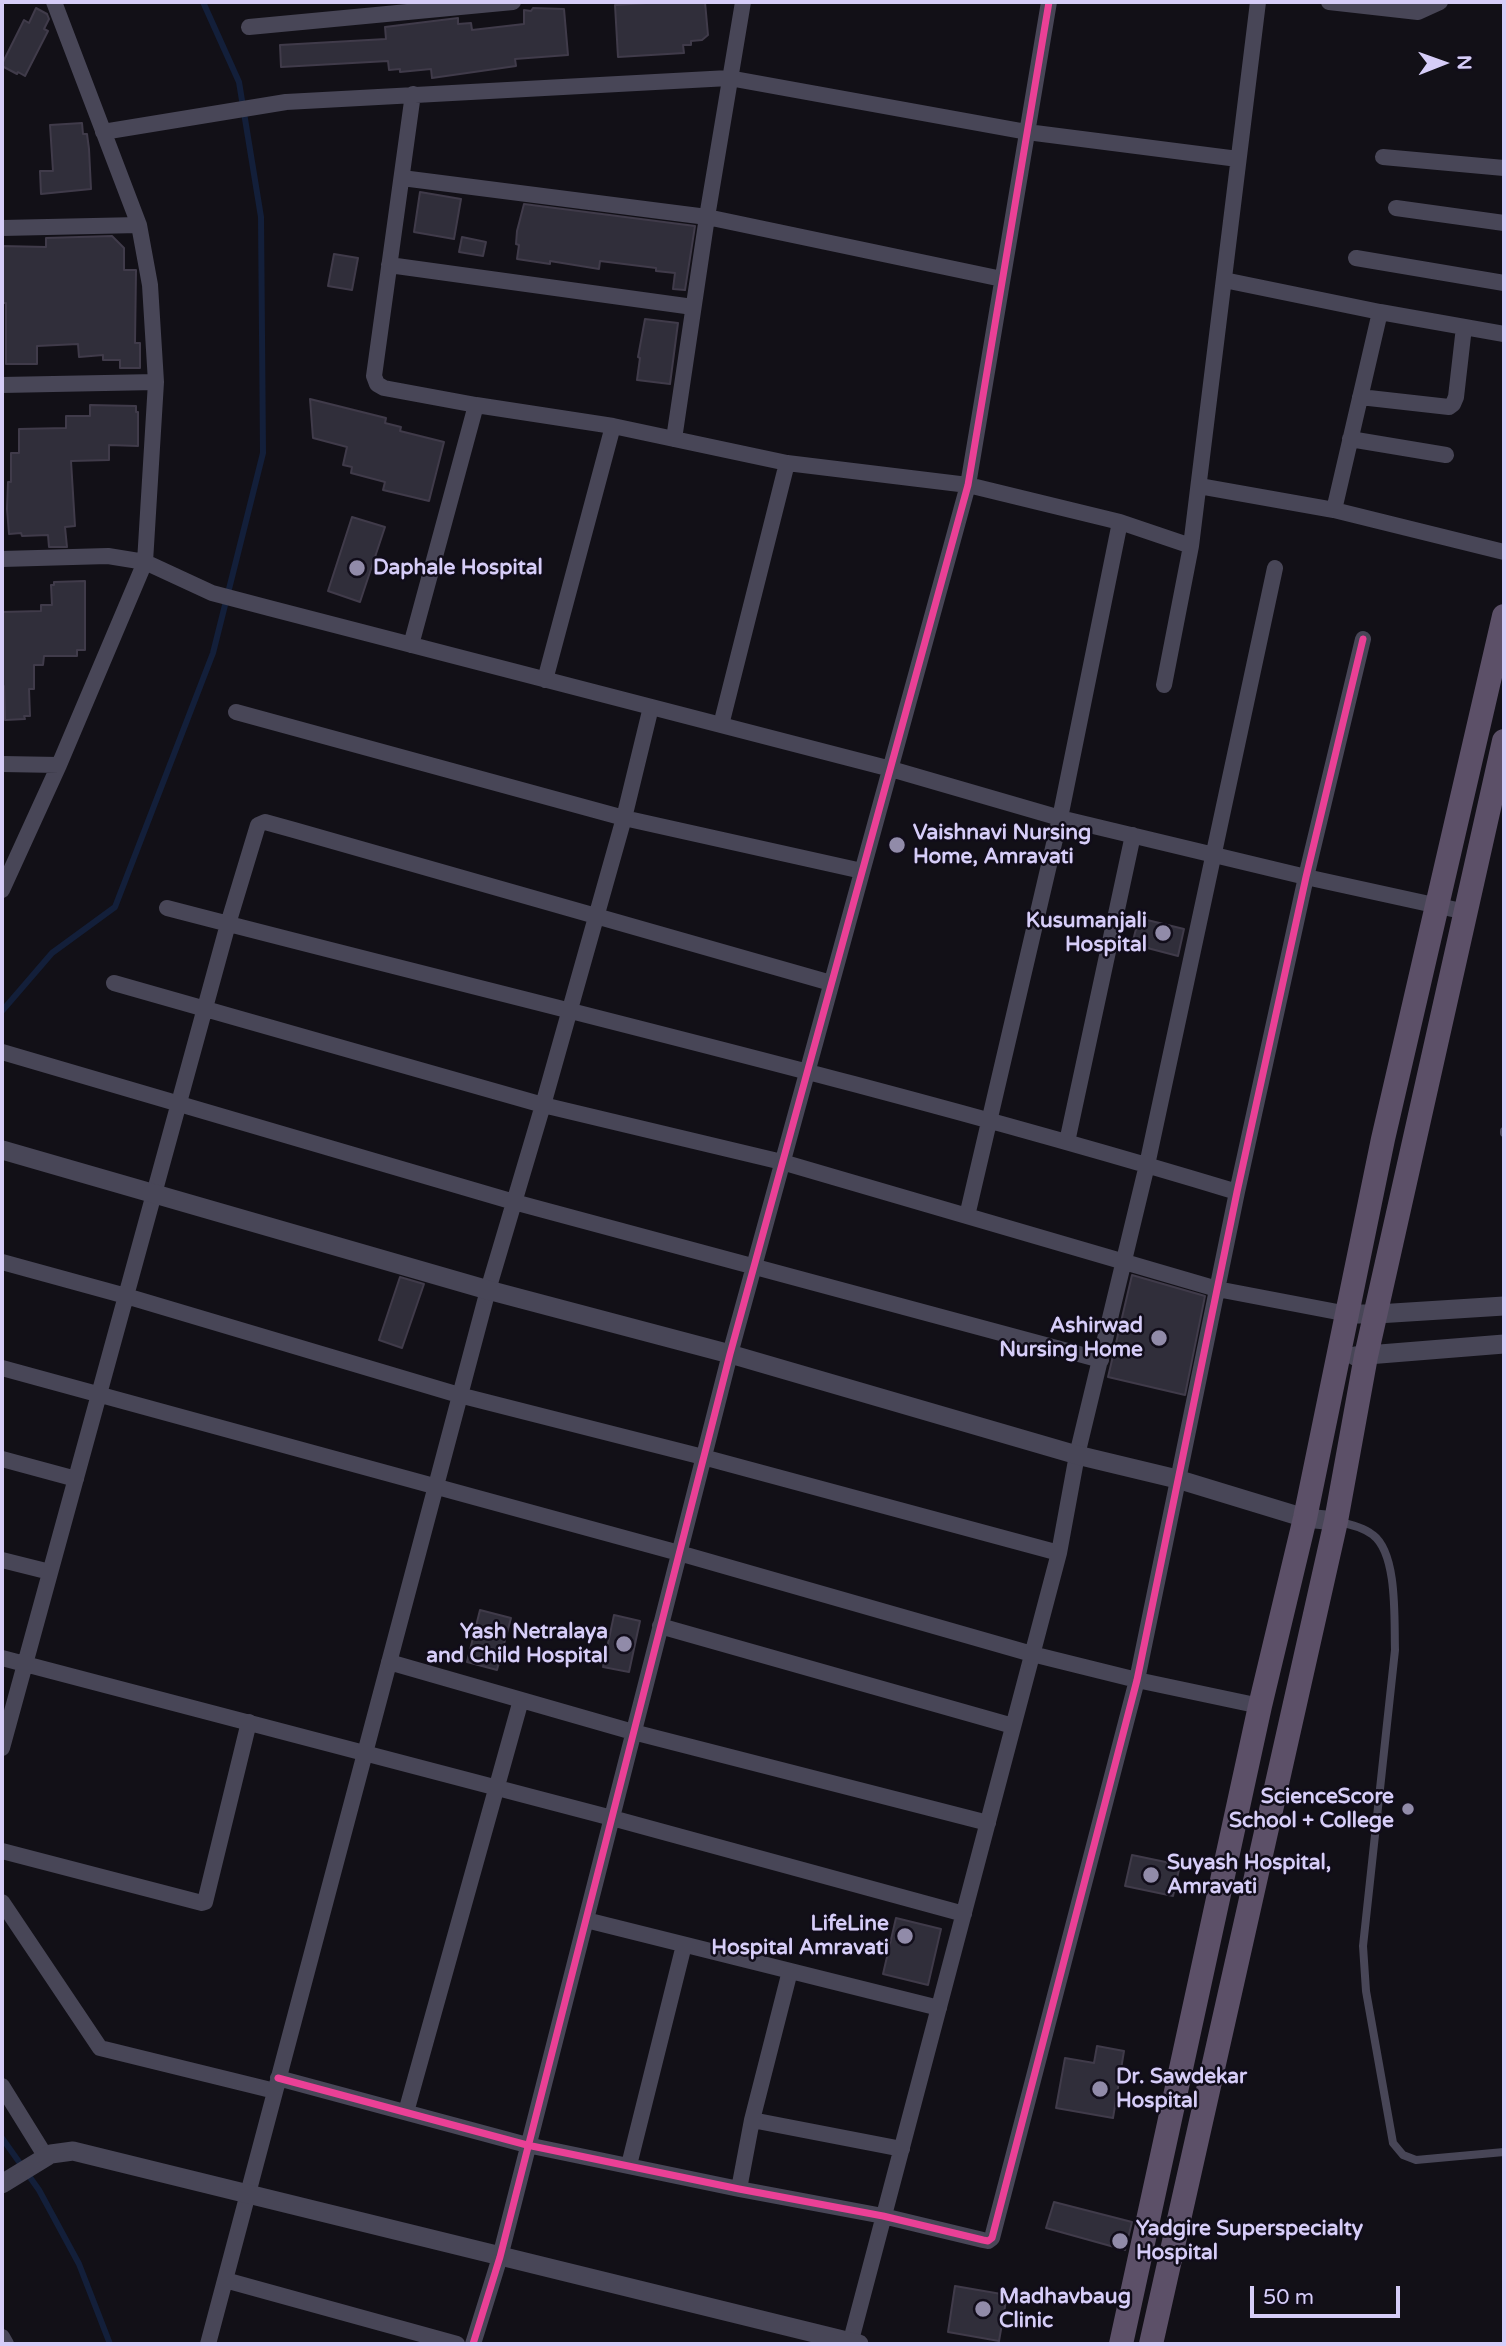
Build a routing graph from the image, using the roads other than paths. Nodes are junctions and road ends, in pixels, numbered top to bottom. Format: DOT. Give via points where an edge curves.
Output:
graph roads {
  1 [pos="54,2"];
  2 [pos="513,2"];
  3 [pos="743,2"];
  4 [pos="1049,2"];
  5 [pos="1258,2"];
  6 [pos="1329,2"];
  7 [pos="1440,2"];
  8 [pos="249,27"];
  9 [pos="729,78"];
  10 [pos="413,94"];
  11 [pos="103,132"];
  12 [pos="1027,132"];
  13 [pos="1383,157"];
  14 [pos="1238,159"];
  15 [pos="1504,168"];
  16 [pos="402,178"];
  17 [pos="1396,208"];
  18 [pos="707,217"];
  19 [pos="1504,223"];
  20 [pos="139,225"];
  21 [pos="2,228"];
  22 [pos="1356,258"];
  23 [pos="389,265"];
  24 [pos="1002,279"];
  25 [pos="1224,280"];
  26 [pos="1504,283"];
  27 [pos="693,307"];
  28 [pos="1380,312"];
  29 [pos="1464,327"];
  30 [pos="1504,334"];
  31 [pos="156,382"];
  32 [pos="2,385"];
  33 [pos="1360,397"];
  34 [pos="476,405"];
  35 [pos="612,426"];
  36 [pos="674,439"];
  37 [pos="1350,439"];
  38 [pos="1446,455"];
  39 [pos="787,463"];
  40 [pos="968,485"];
  41 [pos="1199,486"];
  42 [pos="1334,510"];
  43 [pos="1120,522"];
  44 [pos="1191,546"];
  45 [pos="1504,552"];
  46 [pos="2,559"];
  47 [pos="145,562"];
  48 [pos="1275,568"];
  49 [pos="1504,616"];
  50 [pos="1363,639"];
  51 [pos="411,645"];
  52 [pos="545,680"];
  53 [pos="1164,685"];
  54 [pos="651,707"];
  55 [pos="236,712"];
  56 [pos="721,725"];
  57 [pos="1504,741"];
  58 [pos="2,764"];
  59 [pos="60,765"];
  60 [pos="891,769"];
  61 [pos="624,818"];
  62 [pos="1060,818"];
  63 [pos="1133,835"];
  64 [pos="1213,853"];
  65 [pos="862,871"];
  66 [pos="1306,877"];
  67 [pos="2,890"];
  68 [pos="1437,906"];
  69 [pos="167,908"];
  70 [pos="1466,912"];
  71 [pos="596,916"];
  72 [pos="228,924"];
  73 [pos="114,983"];
  74 [pos="831,984"];
  75 [pos="205,1009"];
  76 [pos="570,1010"];
  77 [pos="2,1052"];
  78 [pos="807,1073"];
  79 [pos="179,1104"];
  80 [pos="543,1105"];
  81 [pos="989,1122"];
  82 [pos="1067,1143"];
  83 [pos="2,1150"];
  84 [pos="782,1161"];
  85 [pos="1147,1164"];
  86 [pos="1237,1192"];
  87 [pos="154,1194"];
  88 [pos="514,1202"];
  89 [pos="967,1216"];
  90 [pos="2,1262"];
  91 [pos="1125,1262"];
  92 [pos="753,1268"];
  93 [pos="1217,1289"];
  94 [pos="488,1290"];
  95 [pos="126,1296"];
  96 [pos="1504,1306"];
  97 [pos="1348,1314"];
  98 [pos="1377,1314"];
  99 [pos="1504,1344"];
  100 [pos="730,1354"];
  101 [pos="1366,1356"];
  102 [pos="1339,1357"];
  103 [pos="1101,1360"];
  104 [pos="2,1368"];
  105 [pos="99,1394"];
  106 [pos="459,1395"];
  107 [pos="1077,1455"];
  108 [pos="703,1457"];
  109 [pos="2,1459"];
  110 [pos="76,1479"];
  111 [pos="1177,1479"];
  112 [pos="435,1486"];
  113 [pos="1305,1518"];
  114 [pos="1336,1521"];
  115 [pos="679,1553"];
  116 [pos="1059,1553"];
  117 [pos="2,1560"];
  118 [pos="50,1572"];
  119 [pos="660,1626"];
  120 [pos="1032,1654"];
  121 [pos="2,1658"];
  122 [pos="388,1662"];
  123 [pos="25,1665"];
  124 [pos="1137,1680"];
  125 [pos="521,1700"];
  126 [pos="1260,1706"];
  127 [pos="248,1722"];
  128 [pos="1013,1727"];
  129 [pos="633,1732"];
  130 [pos="2,1744"];
  131 [pos="365,1752"];
  132 [pos="496,1787"];
  133 [pos="612,1818"];
  134 [pos="988,1823"];
  135 [pos="2,1851"];
  136 [pos="2,1902"];
  137 [pos="964,1914"];
  138 [pos="586,1920"];
  139 [pos="684,1945"];
  140 [pos="790,1971"];
  141 [pos="939,2008"];
  142 [pos="276,2085"];
  143 [pos="2,2086"];
  144 [pos="406,2112"];
  145 [pos="752,2120"];
  146 [pos="527,2145"];
  147 [pos="902,2149"];
  148 [pos="1504,2152"];
  149 [pos="41,2160"];
  150 [pos="629,2165"];
  151 [pos="5,2182"];
  152 [pos="739,2189"];
  153 [pos="247,2195"];
  154 [pos="883,2216"];
  155 [pos="500,2258"];
  156 [pos="225,2280"];
  157 [pos="2,2337"];
  158 [pos="6,2344"];
  159 [pos="208,2344"];
  160 [pos="457,2344"];
  161 [pos="473,2344"];
  162 [pos="853,2344"];
  163 [pos="1121,2344"];
  164 [pos="1151,2344"];
  1 -- 11 [label="street"];
  2 -- 8 [label="street"];
  3 -- 9 [label="street"];
  4 -- 12 [label="street"];
  5 -- 14 [label="street"];
  6 -- 7 [label="street" via="1418,12"];
  9 -- 10 [label="street"];
  9 -- 12 [label="street"];
  9 -- 18 [label="street"];
  10 -- 11 [label="street" via="286,102"];
  10 -- 16 [label="street"];
  11 -- 20 [label="street"];
  12 -- 14 [label="street"];
  12 -- 24 [label="street"];
  13 -- 15 [label="street"];
  14 -- 25 [label="street"];
  16 -- 18 [label="street"];
  16 -- 23 [label="street"];
  17 -- 19 [label="street"];
  18 -- 24 [label="street"];
  18 -- 27 [label="street"];
  20 -- 21 [label="street"];
  20 -- 31 [label="street" via="150,285"];
  22 -- 26 [label="street"];
  23 -- 27 [label="street"];
  23 -- 34 [label="street" via="374,376 377,384"];
  24 -- 40 [label="street"];
  25 -- 28 [label="street"];
  25 -- 41 [label="street"];
  27 -- 36 [label="street"];
  28 -- 29 [label="street"];
  28 -- 33 [label="street"];
  29 -- 30 [label="street"];
  29 -- 33 [label="street" via="1455,397 1449,407"];
  31 -- 32 [label="street"];
  31 -- 47 [label="street"];
  33 -- 37 [label="street"];
  34 -- 35 [label="street"];
  34 -- 51 [label="street"];
  35 -- 36 [label="street"];
  35 -- 52 [label="street"];
  36 -- 39 [label="street"];
  37 -- 38 [label="street"];
  37 -- 42 [label="street"];
  39 -- 40 [label="street"];
  39 -- 56 [label="street"];
  40 -- 43 [label="street"];
  40 -- 60 [label="street"];
  41 -- 42 [label="street"];
  41 -- 44 [label="street"];
  42 -- 45 [label="street"];
  43 -- 44 [label="street"];
  43 -- 62 [label="street"];
  44 -- 53 [label="street"];
  46 -- 47 [label="street" via="108,556"];
  47 -- 51 [label="street" via="212,593"];
  47 -- 59 [label="street"];
  48 -- 64 [label="street"];
  49 -- 68 [label="main road"];
  50 -- 66 [label="street"];
  51 -- 52 [label="street"];
  52 -- 54 [label="street"];
  54 -- 56 [label="street"];
  54 -- 61 [label="street"];
  55 -- 61 [label="street"];
  56 -- 60 [label="street"];
  57 -- 70 [label="main road"];
  58 -- 59 [label="street"];
  59 -- 67 [label="street"];
  60 -- 62 [label="street"];
  60 -- 65 [label="street"];
  61 -- 65 [label="street"];
  61 -- 71 [label="street"];
  62 -- 63 [label="street"];
  62 -- 81 [label="street"];
  63 -- 64 [label="street"];
  63 -- 82 [label="street"];
  64 -- 66 [label="street"];
  64 -- 85 [label="street"];
  65 -- 74 [label="street"];
  66 -- 68 [label="street"];
  66 -- 86 [label="street"];
  68 -- 70 [label="street"];
  68 -- 97 [label="main road"];
  69 -- 72 [label="street"];
  70 -- 98 [label="main road"];
  71 -- 72 [label="street" via="265,822 258,825"];
  71 -- 74 [label="street"];
  71 -- 76 [label="street"];
  72 -- 75 [label="street"];
  72 -- 76 [label="street"];
  73 -- 75 [label="street"];
  74 -- 78 [label="street"];
  75 -- 79 [label="street"];
  75 -- 80 [label="street"];
  76 -- 78 [label="street"];
  76 -- 80 [label="street"];
  77 -- 79 [label="street"];
  78 -- 81 [label="street"];
  78 -- 84 [label="street"];
  79 -- 87 [label="street"];
  79 -- 88 [label="street"];
  80 -- 84 [label="street"];
  80 -- 88 [label="street"];
  81 -- 82 [label="street"];
  81 -- 89 [label="street"];
  82 -- 85 [label="street"];
  83 -- 87 [label="street"];
  84 -- 89 [label="street"];
  84 -- 92 [label="street"];
  85 -- 86 [label="street"];
  85 -- 91 [label="street"];
  86 -- 93 [label="street"];
  87 -- 94 [label="street"];
  87 -- 95 [label="street"];
  88 -- 92 [label="street"];
  88 -- 94 [label="street"];
  89 -- 91 [label="street"];
  90 -- 95 [label="street"];
  91 -- 93 [label="street"];
  91 -- 103 [label="street"];
  92 -- 100 [label="street"];
  92 -- 103 [label="street"];
  93 -- 97 [label="street"];
  93 -- 111 [label="street"];
  94 -- 100 [label="street"];
  94 -- 106 [label="street"];
  95 -- 105 [label="street"];
  95 -- 106 [label="street"];
  96 -- 98 [label="street"];
  97 -- 98 [label="street"];
  97 -- 102 [label="main road"];
  98 -- 101 [label="main road"];
  99 -- 101 [label="street"];
  100 -- 107 [label="street"];
  100 -- 108 [label="street"];
  101 -- 102 [label="street"];
  101 -- 114 [label="main road"];
  102 -- 113 [label="main road"];
  103 -- 107 [label="street"];
  104 -- 105 [label="street"];
  105 -- 110 [label="street"];
  105 -- 112 [label="street"];
  106 -- 108 [label="street"];
  106 -- 112 [label="street"];
  107 -- 111 [label="street"];
  107 -- 116 [label="street"];
  108 -- 115 [label="street"];
  108 -- 116 [label="street"];
  109 -- 110 [label="street"];
  110 -- 118 [label="street"];
  111 -- 113 [label="street"];
  111 -- 124 [label="street"];
  112 -- 115 [label="street"];
  112 -- 122 [label="street"];
  113 -- 114 [label="street"];
  113 -- 126 [label="main road"];
  114 -- 148 [label="lane" via="1374,1535 1390,1568 1395,1650 1363,1946 1366,1991 1393,2143 1403,2155 1416,2160"];
  114 -- 164 [label="main road"];
  115 -- 119 [label="street"];
  115 -- 120 [label="street"];
  116 -- 120 [label="street"];
  117 -- 118 [label="street"];
  118 -- 123 [label="street"];
  119 -- 128 [label="street"];
  119 -- 129 [label="street"];
  120 -- 124 [label="street"];
  120 -- 128 [label="street"];
  121 -- 123 [label="street"];
  122 -- 125 [label="street"];
  122 -- 131 [label="street"];
  123 -- 127 [label="street"];
  123 -- 130 [label="street"];
  124 -- 126 [label="street"];
  124 -- 154 [label="street" via="992,2238 983,2240"];
  125 -- 129 [label="street"];
  125 -- 132 [label="street"];
  126 -- 163 [label="main road"];
  127 -- 131 [label="street"];
  127 -- 135 [label="street" via="205,1902"];
  128 -- 134 [label="street"];
  129 -- 133 [label="street"];
  129 -- 134 [label="street"];
  131 -- 132 [label="street"];
  131 -- 142 [label="street"];
  132 -- 133 [label="street"];
  132 -- 144 [label="street"];
  133 -- 137 [label="street"];
  133 -- 138 [label="street"];
  134 -- 137 [label="street"];
  136 -- 142 [label="street" via="100,2048"];
  137 -- 141 [label="street"];
  138 -- 139 [label="street"];
  138 -- 146 [label="street"];
  139 -- 140 [label="street"];
  139 -- 150 [label="street"];
  140 -- 141 [label="street"];
  140 -- 145 [label="street"];
  141 -- 147 [label="street"];
  142 -- 144 [label="street"];
  142 -- 153 [label="street"];
  143 -- 149 [label="street"];
  144 -- 146 [label="street"];
  145 -- 147 [label="street"];
  145 -- 152 [label="street"];
  146 -- 150 [label="street"];
  146 -- 155 [label="street"];
  147 -- 154 [label="street"];
  149 -- 151 [label="street"];
  149 -- 153 [label="street" via="73,2151"];
  150 -- 152 [label="street"];
  152 -- 154 [label="street"];
  153 -- 155 [label="street"];
  153 -- 156 [label="street"];
  154 -- 162 [label="street"];
  155 -- 161 [label="street"];
  155 -- 162 [label="street"];
  156 -- 159 [label="street"];
  156 -- 160 [label="street"];
  157 -- 158 [label="street"];
}
